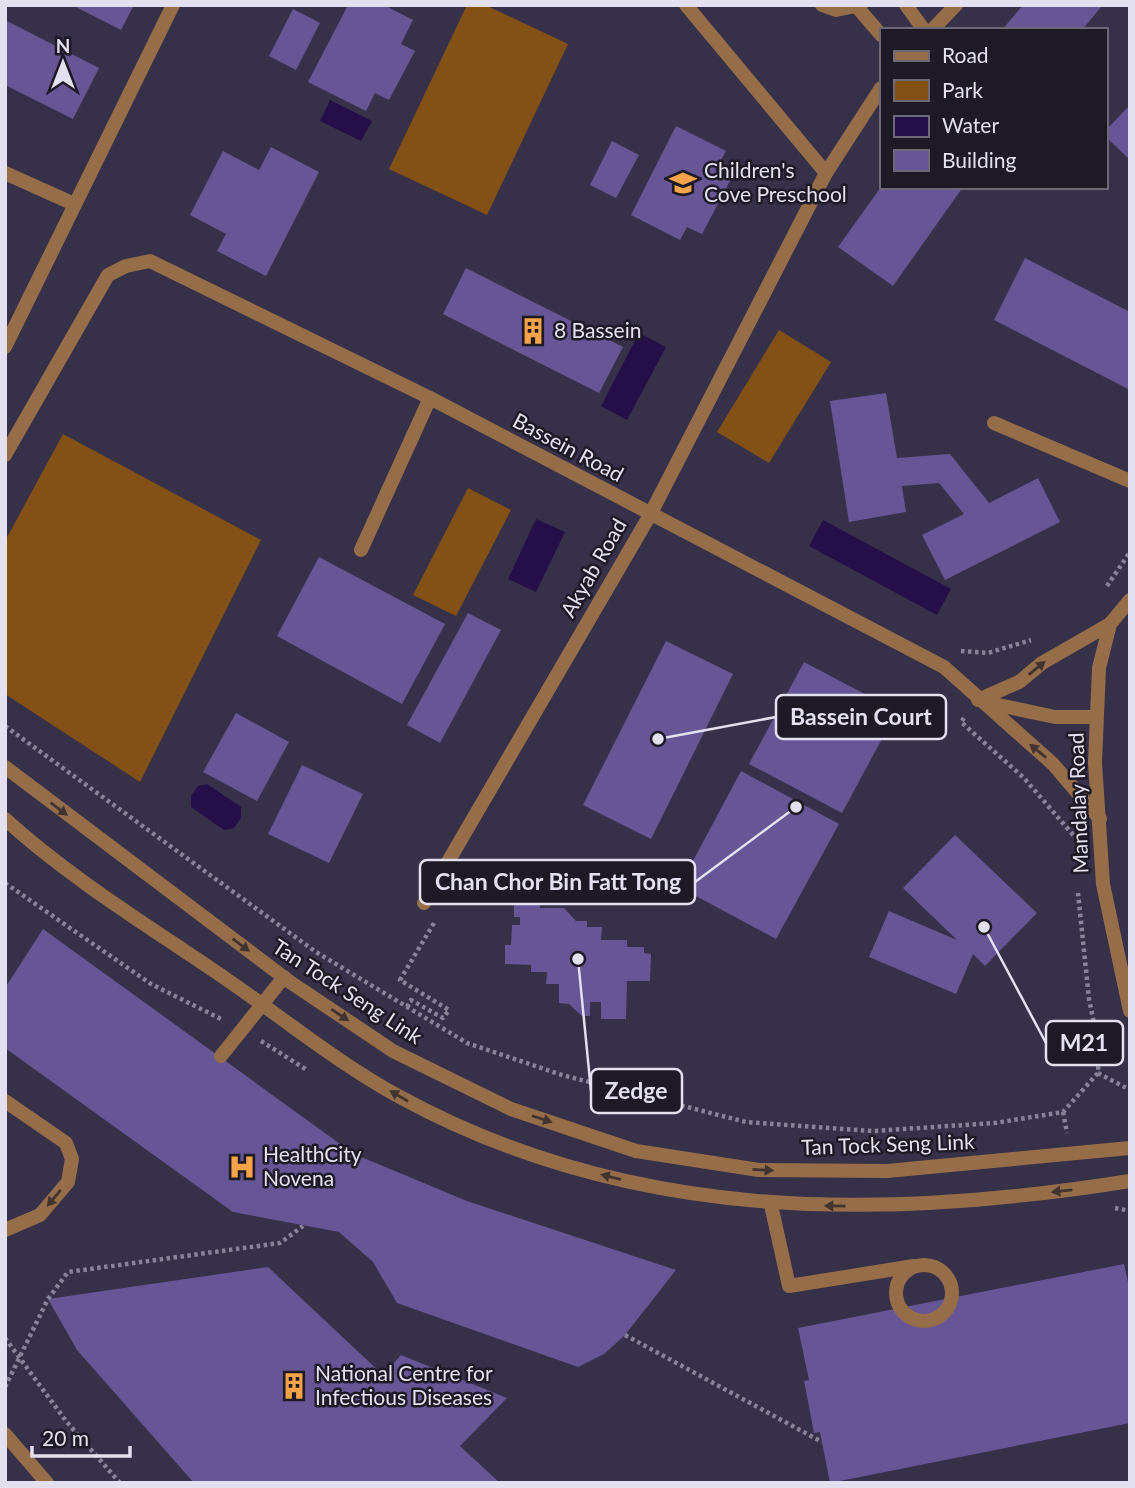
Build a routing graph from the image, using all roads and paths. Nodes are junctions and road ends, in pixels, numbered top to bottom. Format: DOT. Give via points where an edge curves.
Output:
graph roads {
  1 [pos="173,5"];
  2 [pos="686,5"];
  3 [pos="822,5"];
  4 [pos="905,5"];
  5 [pos="956,5"];
  6 [pos="859,6"];
  7 [pos="922,28"];
  8 [pos="934,28"];
  9 [pos="880,34"];
  10 [pos="880,90"];
  11 [pos="5,173"];
  12 [pos="826,173"];
  13 [pos="74,204"];
  14 [pos="5,347"];
  15 [pos="430,398"];
  16 [pos="994,423"];
  17 [pos="5,455"];
  18 [pos="1130,481"];
  19 [pos="650,515"];
  20 [pos="361,550"];
  21 [pos="1130,552"];
  22 [pos="1105,590"];
  23 [pos="1130,600"];
  24 [pos="1110,624"];
  25 [pos="1038,638"];
  26 [pos="948,651"];
  27 [pos="978,700"];
  28 [pos="1096,717"];
  29 [pos="5,726"];
  30 [pos="5,767"];
  31 [pos="5,819"];
  32 [pos="1100,820"];
  33 [pos="5,830"];
  34 [pos="26,838"];
  35 [pos="1075,845"];
  36 [pos="5,883"];
  37 [pos="1078,885"];
  38 [pos="424,903"];
  39 [pos="284,977"];
  40 [pos="400,980"];
  41 [pos="262,1004"];
  42 [pos="407,1007"];
  43 [pos="1130,1011"];
  44 [pos="242,1030"];
  45 [pos="221,1056"];
  46 [pos="1098,1073"];
  47 [pos="1130,1090"];
  48 [pos="5,1101"];
  49 [pos="1130,1147"];
  50 [pos="1130,1181"];
  51 [pos="771,1205"];
  52 [pos="303,1226"];
  53 [pos="5,1230"];
  54 [pos="914,1266"];
  55 [pos="625,1335"];
  56 [pos="5,1338"];
  57 [pos="5,1387"];
  58 [pos="5,1434"];
  59 [pos="822,1442"];
  60 [pos="47,1483"];
  61 [pos="120,1483"];
  1 -- 13 [label="street"];
  2 -- 12 [label="street"];
  3 -- 6 [label="street" via="836,10"];
  4 -- 7 [label="street"];
  5 -- 8 [label="street"];
  6 -- 9 [label="street"];
  10 -- 12 [label="street, Akyab Road"];
  11 -- 13 [label="street"];
  12 -- 19 [label="street, Akyab Road"];
  13 -- 14 [label="street"];
  15 -- 17 [label="street, Bassein Road" via="149,261 108,275"];
  15 -- 19 [label="street, Bassein Road"];
  15 -- 20 [label="street"];
  16 -- 18 [label="street"];
  19 -- 27 [label="street, Bassein Road" via="943,667"];
  19 -- 38 [label="street, Akyab Road"];
  21 -- 22 [label="path"];
  23 -- 24 [label="street, Mandalay Road"];
  27 -- 24 [label="street, one-way" via="1019,682 1042,663"];
  24 -- 28 [label="street, Mandalay Road" via="1099,668"];
  25 -- 26 [label="path" via="988,653"];
  27 -- 28 [label="street" via="1055,717"];
  32 -- 27 [label="street, Bassein Road, one-way" via="1053,764"];
  27 -- 35 [label="path" via="961,722 1024,778 1074,832"];
  28 -- 32 [label="street, Mandalay Road"];
  29 -- 42 [label="path" via="316,952"];
  30 -- 39 [label="street, Tan Tock Seng Link, one-way"];
  31 -- 34 [label="street"];
  32 -- 43 [label="street, Mandalay Road" via="1103,884"];
  33 -- 34 [label="street"];
  34 -- 41 [label="street"];
  36 -- 44 [label="path" via="151,984"];
  37 -- 46 [label="path" via="1089,999 1099,1048"];
  39 -- 41 [label="street"];
  39 -- 49 [label="street, Tan Tock Seng Link, one-way" via="393,1051 499,1103 636,1150 759,1170 887,1171"];
  40 -- 42 [label="path" via="449,1010 443,1018 411,1000"];
  41 -- 44 [label="street"];
  51 -- 41 [label="street, one-way" via="668,1192 571,1167 471,1132 398,1096"];
  42 -- 46 [label="path" via="467,1043 562,1075 746,1122 873,1131 995,1123 1063,1112"];
  44 -- 45 [label="street"];
  46 -- 47 [label="path"];
  48 -- 53 [label="street, one-way" via="66,1143 72,1159 68,1182 40,1215"];
  50 -- 51 [label="street, one-way" via="966,1202"];
  51 -- 54 [label="street" via="789,1286"];
  52 -- 57 [label="path, bridge" via="280,1243 68,1272 48,1298"];
  54 -- 54 [label="street" via="940,1269 951,1283 952,1302 940,1317 912,1318 898,1304 897,1285"];
  55 -- 59 [label="path"];
  56 -- 61 [label="path" via="66,1421"];
  58 -- 60 [label="street"];
}
